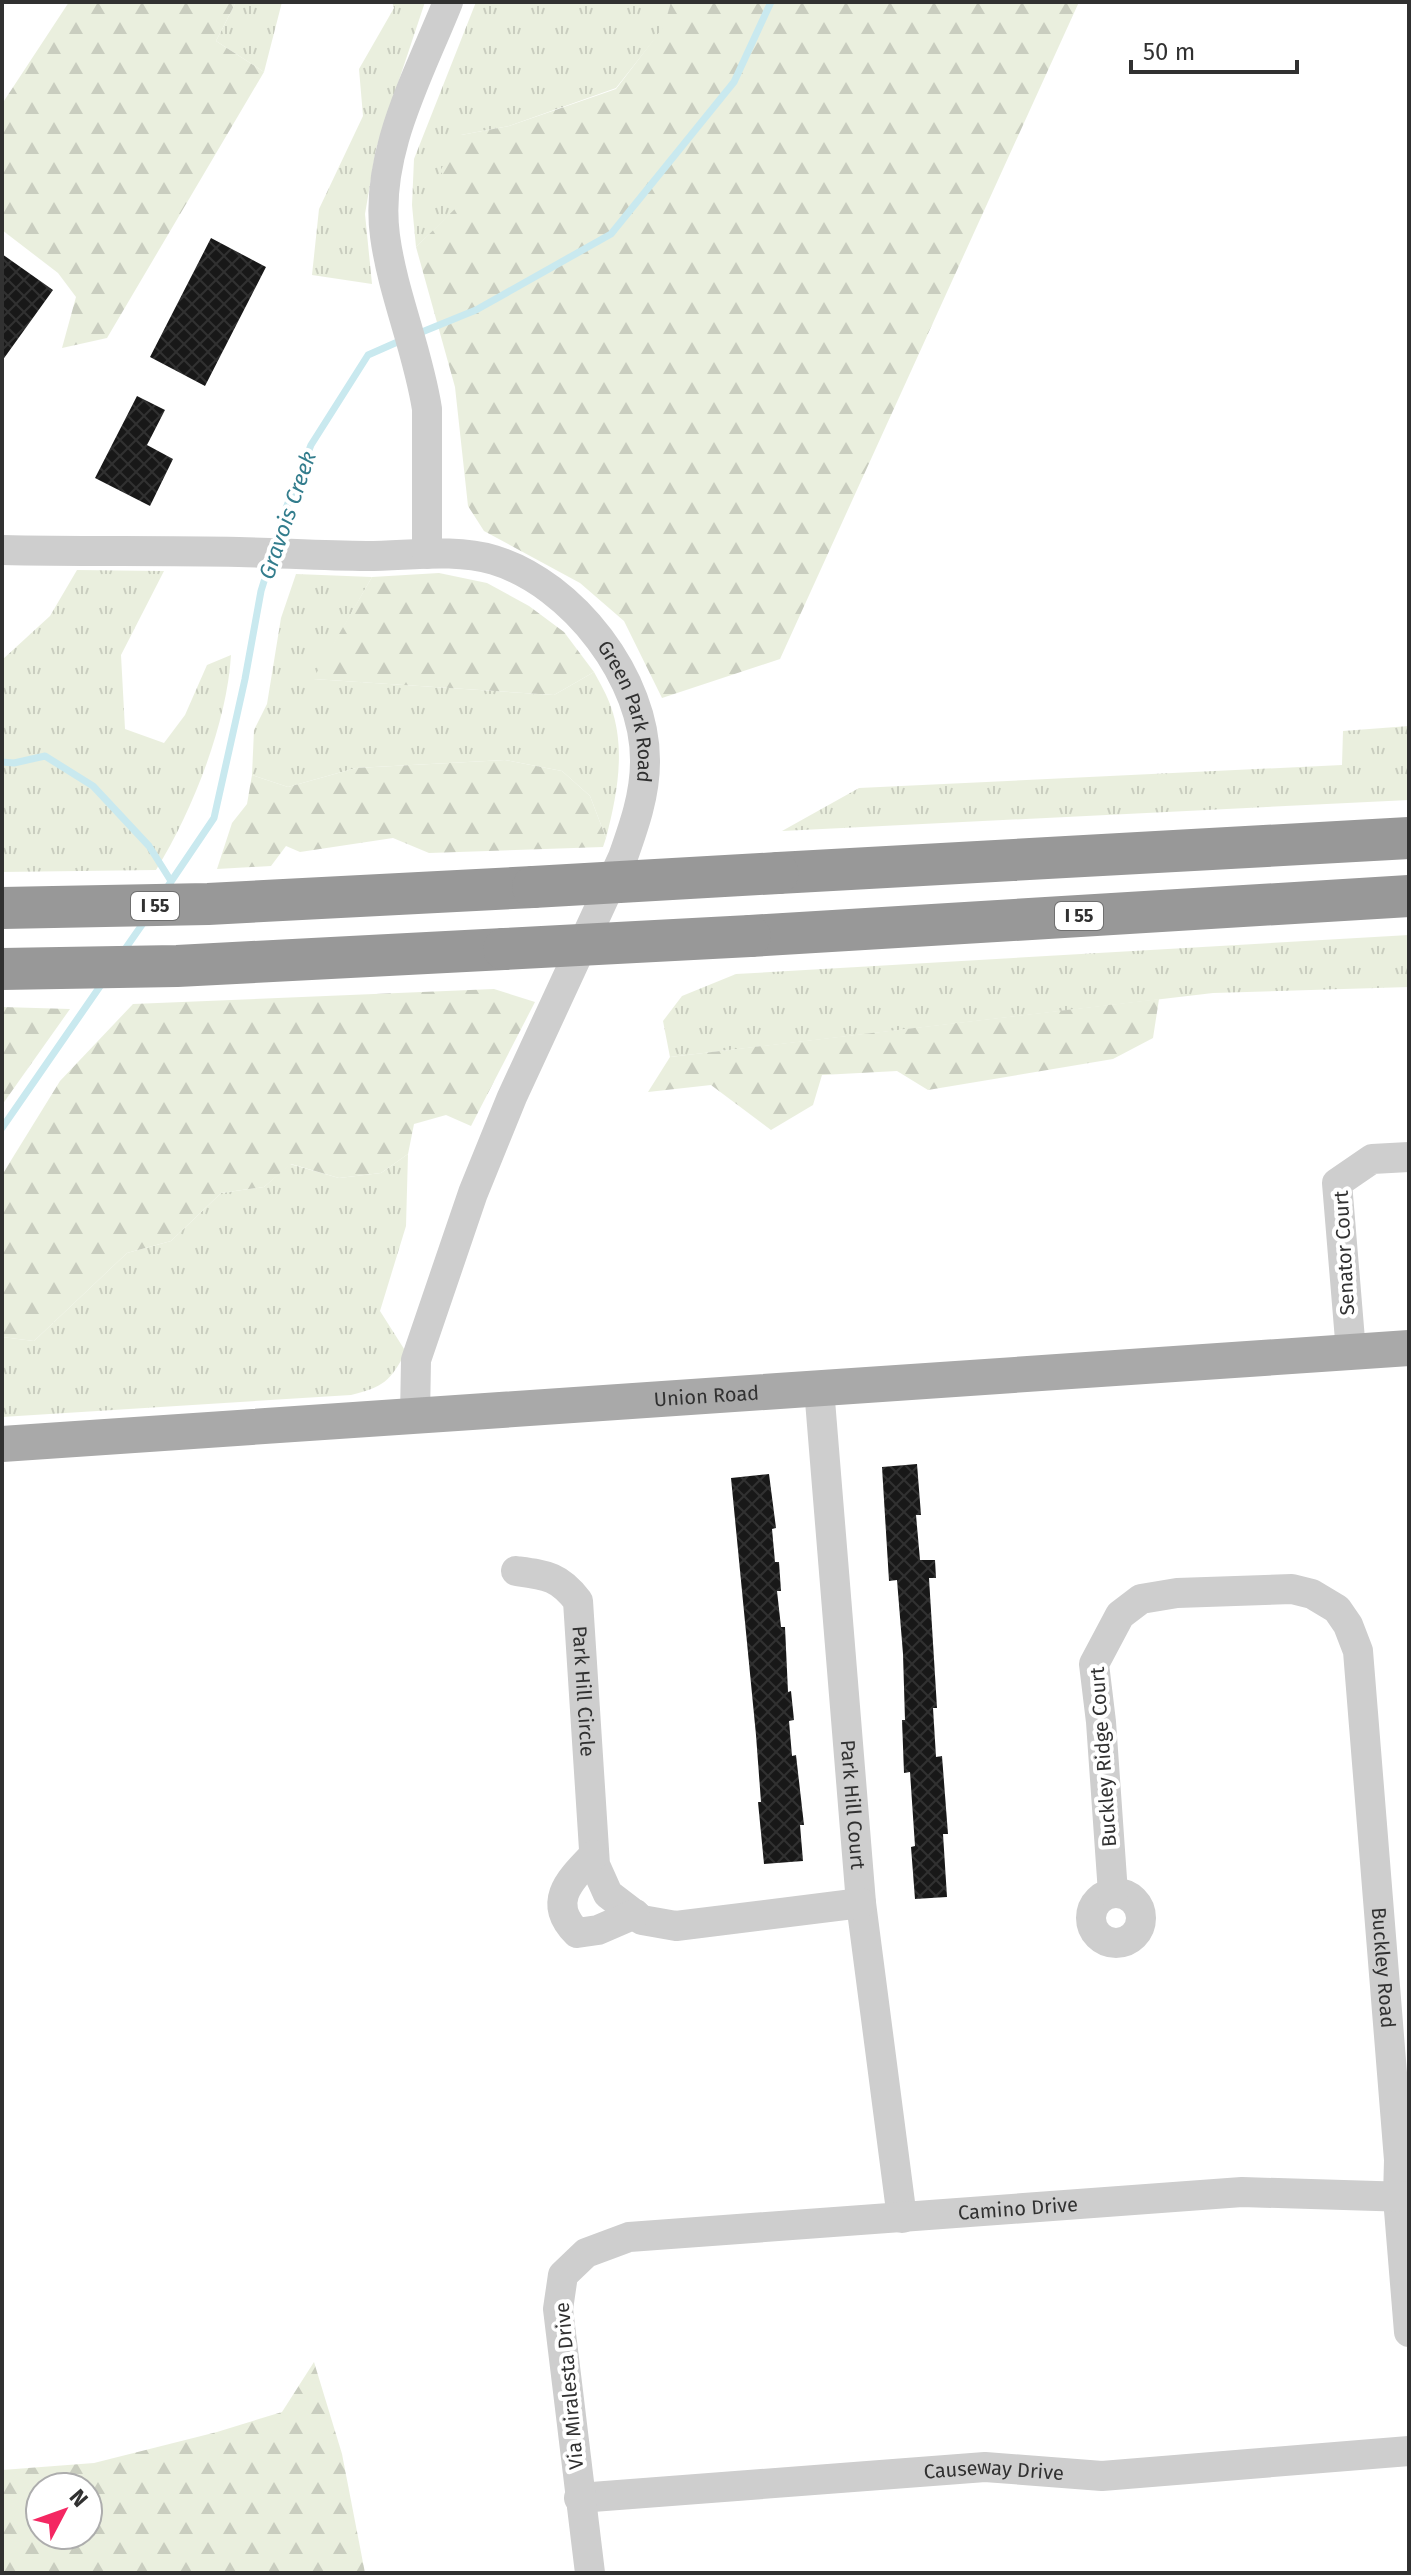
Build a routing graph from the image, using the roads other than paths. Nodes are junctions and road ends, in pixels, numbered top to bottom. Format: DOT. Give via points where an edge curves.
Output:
graph roads {
  1 [pos="448,2"];
  2 [pos="2,550"];
  3 [pos="427,554"];
  4 [pos="1409,838"];
  5 [pos="1409,896"];
  6 [pos="10,908"];
  7 [pos="2,969"];
  8 [pos="1409,1157"];
  9 [pos="1409,1348"];
  10 [pos="1351,1352"];
  11 [pos="819,1388"];
  12 [pos="415,1417"];
  13 [pos="2,1444"];
  14 [pos="516,1571"];
  15 [pos="1337,1609"];
  16 [pos="594,1855"];
  17 [pos="1113,1893"];
  18 [pos="861,1903"];
  19 [pos="635,1914"];
  20 [pos="1403,2198"];
  21 [pos="902,2218"];
  22 [pos="629,2237"];
  23 [pos="1409,2332"];
  24 [pos="1409,2451"];
  25 [pos="579,2498"];
  26 [pos="590,2573"];
  1 -- 3 [label="street" via="402,116 384,182 385,237 423,385"];
  2 -- 3 [label="street, Green Park Road"];
  3 -- 12 [label="street, Green Park Road" via="495,561 569,605 612,656 630,689 645,763 623,857 473,1193 416,1360"];
  4 -- 6 [label="highway, I 55, bridge" via="291,900"];
  5 -- 7 [label="highway, I 55, bridge" via="247,963"];
  8 -- 10 [label="street, Senator Court" via="1372,1159 1337,1183"];
  9 -- 10 [label="main road, Union Road"];
  10 -- 11 [label="main road, Union Road"];
  11 -- 12 [label="main road, Union Road"];
  11 -- 18 [label="street, Park Hill Court"];
  12 -- 13 [label="main road, Union Road"];
  14 -- 16 [label="street, Park Hill Circle" via="565,1584 578,1601"];
  15 -- 17 [label="street, Buckley Ridge Court" via="1312,1594 1278,1589 1177,1593 1141,1599 1120,1615 1094,1664"];
  15 -- 20 [label="street, Buckley Road" via="1358,1651"];
  16 -- 19 [label="street, Park Hill Circle" via="608,1894"];
  16 -- 19 [label="street" via="561,1899 565,1921 577,1933"];
  18 -- 19 [label="street, Park Hill Circle" via="676,1926"];
  18 -- 21 [label="street, Park Hill Court"];
  20 -- 21 [label="street, Camino Drive" via="1242,2192"];
  20 -- 23 [label="street, Buckley Road"];
  21 -- 22 [label="street, Camino Drive"];
  22 -- 25 [label="street, Via Miralesta Drive" via="586,2253 563,2275 558,2309"];
  24 -- 25 [label="street, Causeway Drive" via="1102,2476 985,2467"];
  25 -- 26 [label="street, Via Miralesta Drive"];
}
